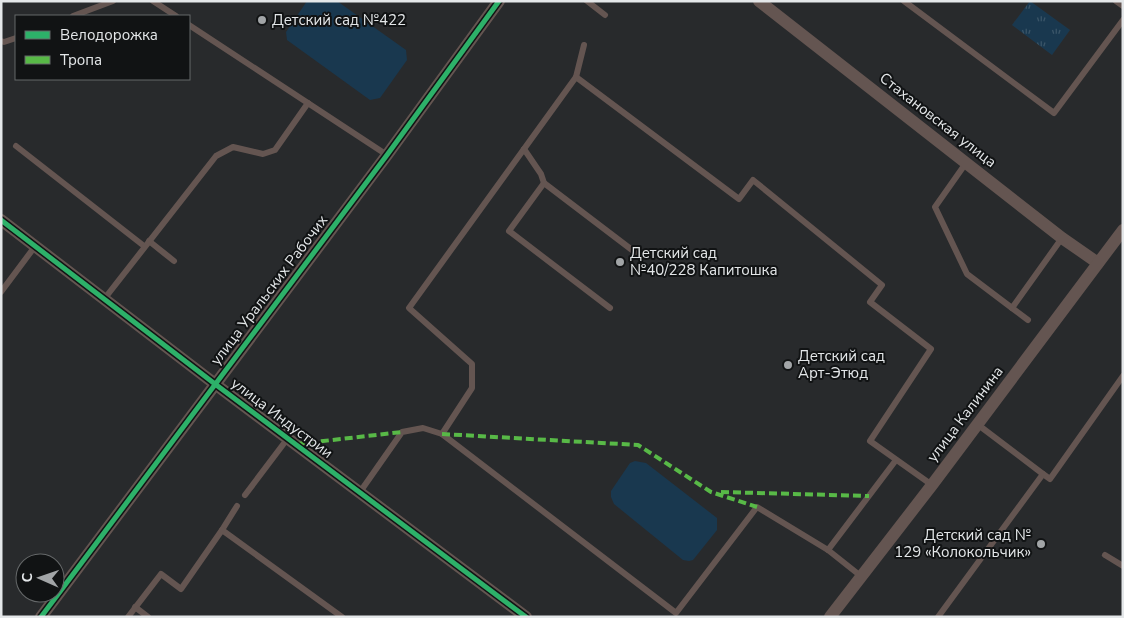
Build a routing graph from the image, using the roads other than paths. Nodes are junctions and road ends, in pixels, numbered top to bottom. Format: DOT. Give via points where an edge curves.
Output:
graph roads {
  1 [pos="113,1"];
  2 [pos="153,1"];
  3 [pos="499,1"];
  4 [pos="587,1"];
  5 [pos="759,1"];
  6 [pos="904,1"];
  7 [pos="1116,1"];
  8 [pos="1123,6"];
  9 [pos="76,15"];
  10 [pos="174,15"];
  11 [pos="605,15"];
  12 [pos="1123,20"];
  13 [pos="190,26"];
  14 [pos="15,38"];
  15 [pos="1,40"];
  16 [pos="584,44"];
  17 [pos="576,77"];
  18 [pos="308,103"];
  19 [pos="16,146"];
  20 [pos="524,149"];
  21 [pos="386,155"];
  22 [pos="966,164"];
  23 [pos="544,183"];
  24 [pos="1,220"];
  25 [pos="1122,232"];
  26 [pos="1062,238"];
  27 [pos="147,244"];
  28 [pos="36,245"];
  29 [pos="636,253"];
  30 [pos="174,260"];
  31 [pos="1098,263"];
  32 [pos="1,292"];
  33 [pos="105,298"];
  34 [pos="610,308"];
  35 [pos="1012,308"];
  36 [pos="1028,320"];
  37 [pos="1123,376"];
  38 [pos="215,384"];
  39 [pos="978,424"];
  40 [pos="442,434"];
  41 [pos="288,438"];
  42 [pos="896,460"];
  43 [pos="1043,474"];
  44 [pos="932,485"];
  45 [pos="360,492"];
  46 [pos="245,495"];
  47 [pos="237,506"];
  48 [pos="222,530"];
  49 [pos="828,550"];
  50 [pos="1105,555"];
  51 [pos="1123,566"];
  52 [pos="862,577"];
  53 [pos="135,607"];
  54 [pos="41,617"];
  55 [pos="128,617"];
  56 [pos="148,617"];
  57 [pos="342,617"];
  58 [pos="526,617"];
  59 [pos="830,617"];
  60 [pos="938,617"];
  1 -- 9 [label="lane"];
  2 -- 10 [label="lane"];
  3 -- 21 [label="street, улица Уральских Рабочих"];
  4 -- 11 [label="lane"];
  5 -- 22 [label="street, Стахановская улица"];
  6 -- 12 [label="lane" via="1054,113"];
  7 -- 8 [label="lane"];
  13 -- 18 [label="lane"];
  14 -- 15 [label="lane"];
  16 -- 17 [label="lane"];
  17 -- 20 [label="lane"];
  17 -- 42 [label="lane" via="739,199 753,180 882,285 870,302 931,349 870,441"];
  18 -- 21 [label="lane"];
  18 -- 27 [label="lane" via="275,150 263,154 232,147 216,156"];
  19 -- 27 [label="lane"];
  20 -- 23 [label="lane"];
  20 -- 40 [label="lane" via="409,308 472,364 472,388"];
  21 -- 38 [label="street, улица Уральских Рабочих"];
  22 -- 26 [label="street, Стахановская улица"];
  22 -- 35 [label="lane" via="934,207 967,274"];
  23 -- 29 [label="lane"];
  23 -- 34 [label="lane" via="509,231"];
  24 -- 28 [label="street, улица Индустрии"];
  25 -- 31 [label="street, улица Калинина"];
  26 -- 31 [label="street, Стахановская улица"];
  26 -- 35 [label="lane"];
  27 -- 30 [label="lane"];
  27 -- 33 [label="lane"];
  28 -- 32 [label="lane"];
  28 -- 33 [label="street, улица Индустрии"];
  31 -- 39 [label="street, улица Калинина"];
  33 -- 38 [label="street, улица Индустрии"];
  35 -- 36 [label="lane"];
  37 -- 43 [label="lane" via="1050,479"];
  38 -- 41 [label="street, улица Индустрии"];
  38 -- 54 [label="street, улица Уральских Рабочих"];
  39 -- 43 [label="lane"];
  39 -- 44 [label="street, улица Калинина"];
  40 -- 45 [label="lane" via="423,428 402,432"];
  40 -- 49 [label="lane" via="676,613 757,507"];
  41 -- 45 [label="street, улица Индустрии"];
  41 -- 46 [label="lane"];
  42 -- 44 [label="lane"];
  42 -- 49 [label="lane"];
  43 -- 60 [label="lane"];
  44 -- 52 [label="street, улица Калинина"];
  45 -- 58 [label="street, улица Индустрии"];
  47 -- 48 [label="lane"];
  48 -- 53 [label="lane" via="181,589 161,574"];
  48 -- 57 [label="lane"];
  49 -- 52 [label="lane"];
  50 -- 51 [label="lane"];
  52 -- 59 [label="street, улица Калинина"];
  53 -- 55 [label="lane"];
  53 -- 56 [label="lane"];
}
